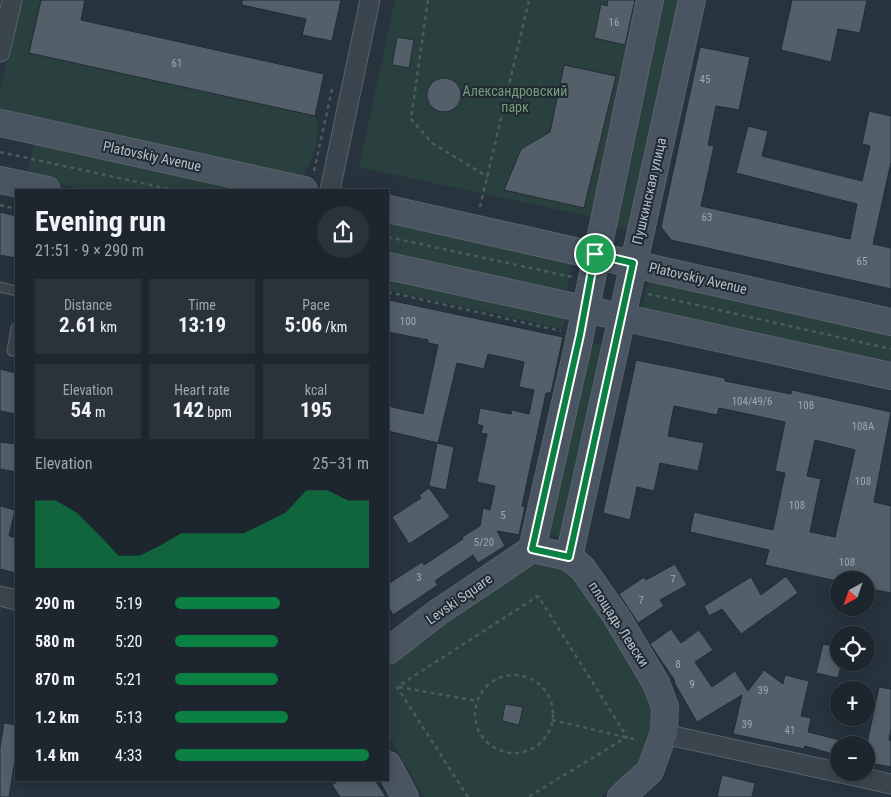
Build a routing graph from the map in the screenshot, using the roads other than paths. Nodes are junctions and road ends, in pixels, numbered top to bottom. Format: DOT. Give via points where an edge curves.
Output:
graph roads {
  1 [pos="12,0"];
  2 [pos="370,0"];
  3 [pos="650,0"];
  4 [pos="692,0"];
  5 [pos="0,52"];
  6 [pos="0,123"];
  7 [pos="0,180"];
  8 [pos="41,189"];
  9 [pos="299,189"];
  10 [pos="330,189"];
  11 [pos="389,208"];
  12 [pos="595,254"];
  13 [pos="633,263"];
  14 [pos="389,266"];
  15 [pos="0,287"];
  16 [pos="15,291"];
  17 [pos="585,310"];
  18 [pos="621,317"];
  19 [pos="891,322"];
  20 [pos="15,334"];
  21 [pos="12,351"];
  22 [pos="891,376"];
  23 [pos="532,549"];
  24 [pos="569,557"];
  25 [pos="0,596"];
  26 [pos="15,600"];
  27 [pos="389,650"];
  28 [pos="664,734"];
  29 [pos="389,767"];
  30 [pos="891,784"];
  31 [pos="405,797"];
  32 [pos="621,797"];
  1 -- 5 [label="street"];
  2 -- 10 [label="street"];
  3 -- 12 [label="main road"];
  4 -- 13 [label="main road, Пушкинская улица"];
  6 -- 9 [label="main road, Platovskiy Avenue"];
  7 -- 8 [label="main road"];
  11 -- 12 [label="main road, Platovskiy Avenue"];
  12 -- 13 [label="main road, Platovskiy Avenue"];
  12 -- 17 [label="main road"];
  13 -- 18 [label="main road, Пушкинская улица"];
  13 -- 19 [label="main road, Platovskiy Avenue"];
  14 -- 17 [label="main road"];
  15 -- 16 [label="lane"];
  17 -- 18 [label="main road"];
  17 -- 23 [label="main road"];
  18 -- 22 [label="main road"];
  18 -- 24 [label="main road, Пушкинская улица"];
  20 -- 21 [label="lane"];
  23 -- 24 [label="main road"];
  23 -- 27 [label="main road, Levski Square" via="436,613"];
  24 -- 28 [label="main road, площадь Левски" via="603,597 656,683 665,707"];
  25 -- 26 [label="street"];
  28 -- 30 [label="street"];
  28 -- 32 [label="main road" via="650,771"];
  29 -- 31 [label="main road"];
}
